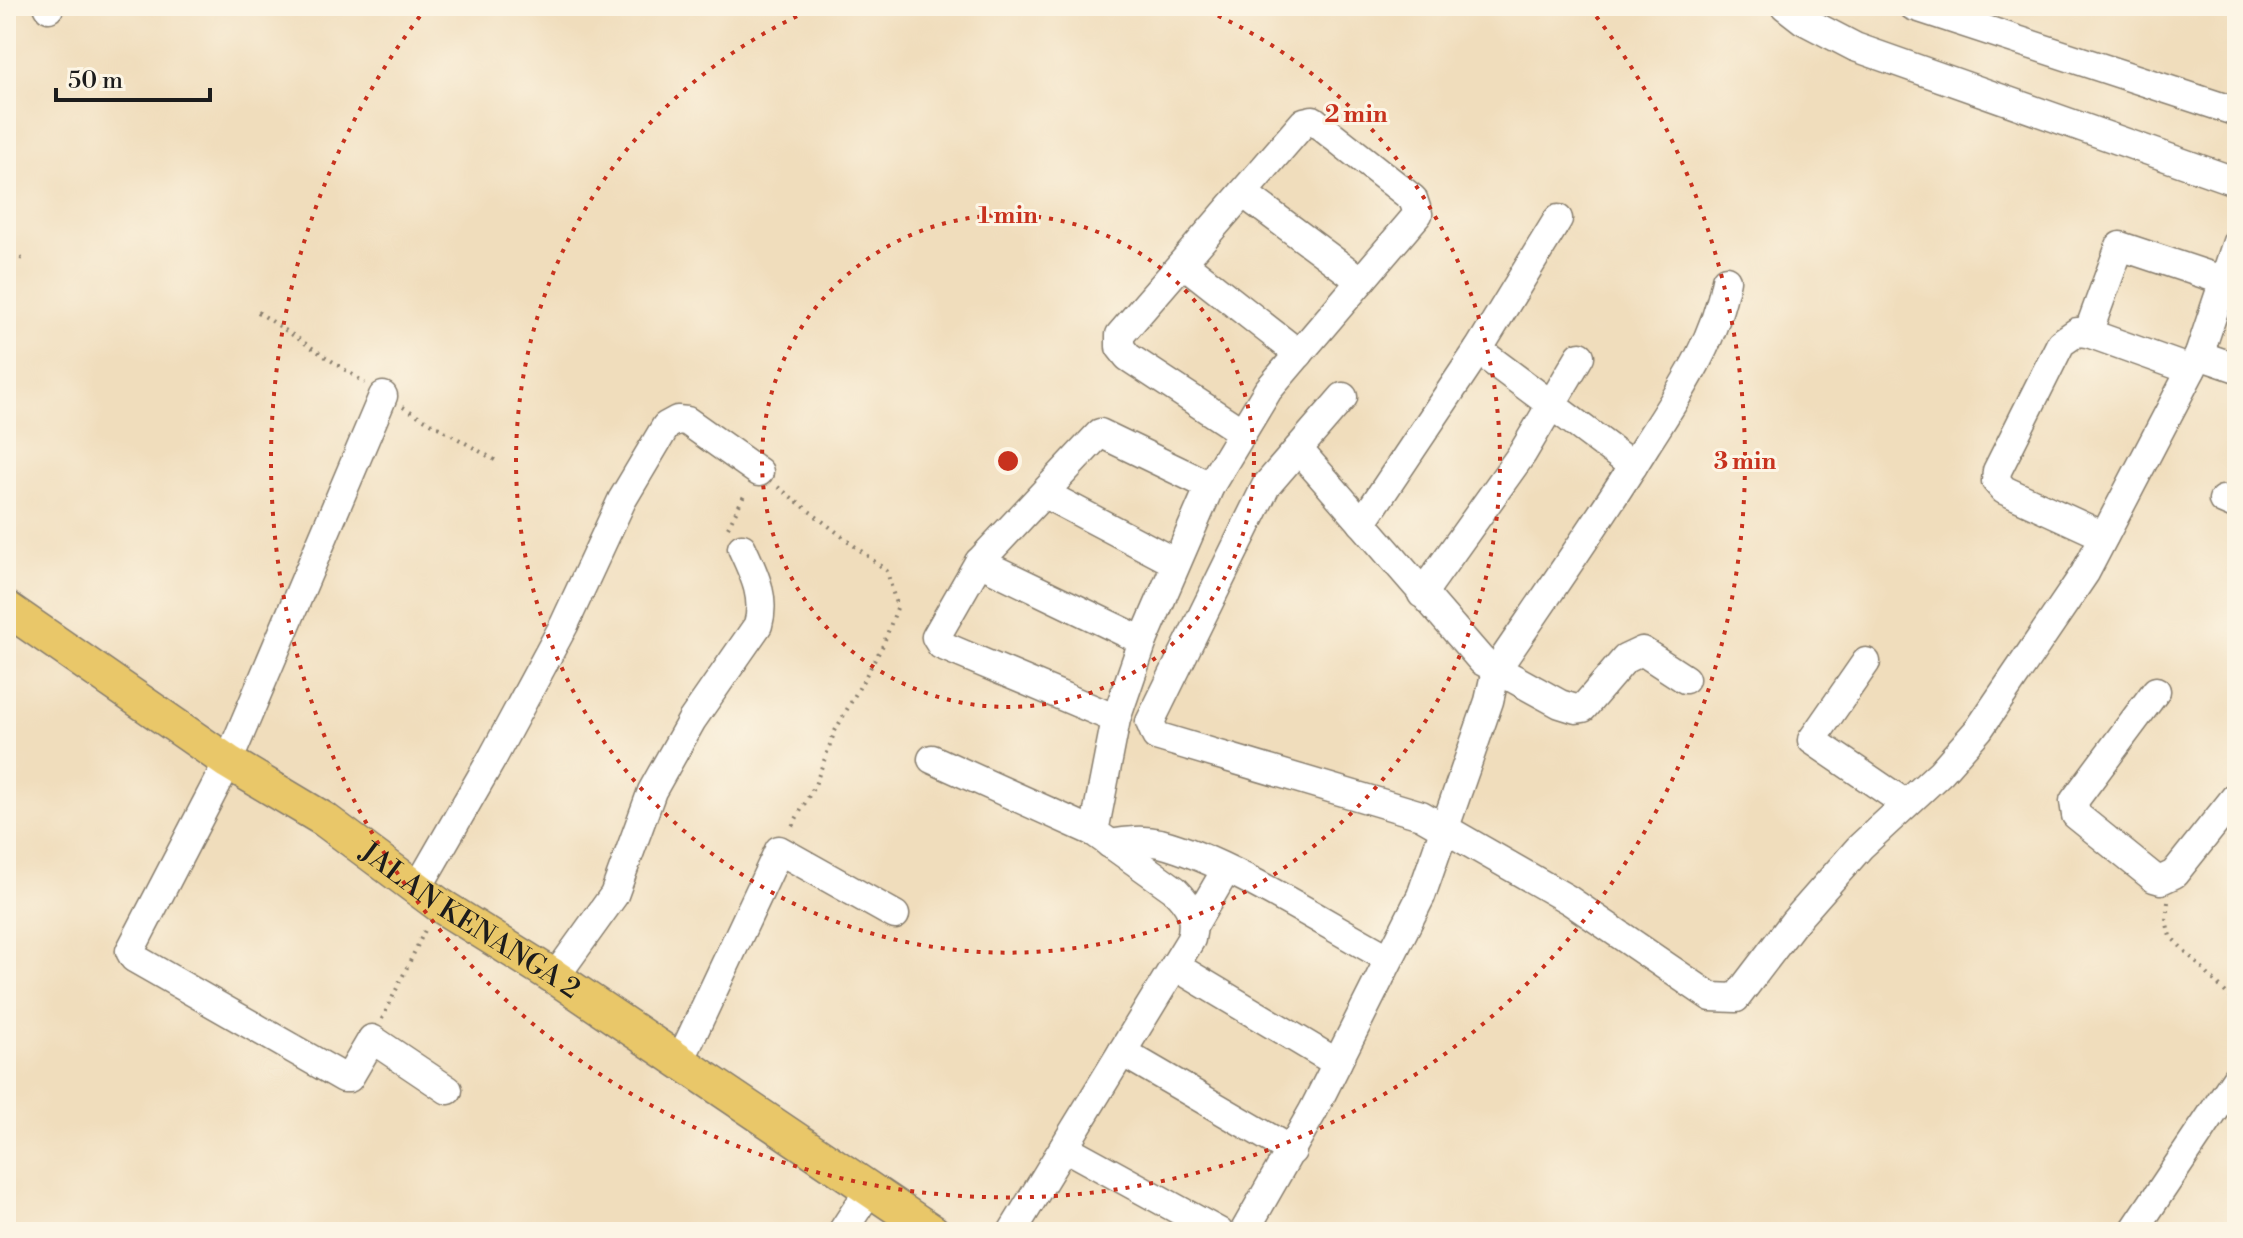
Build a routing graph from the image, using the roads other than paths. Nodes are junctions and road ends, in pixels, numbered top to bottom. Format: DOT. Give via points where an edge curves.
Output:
graph roads {
  1 [pos="1785,6"];
  2 [pos="1913,6"];
  3 [pos="2237,112"];
  4 [pos="2237,182"];
  5 [pos="1243,193"];
  6 [pos="1558,219"];
  7 [pos="2237,242"];
  8 [pos="1183,263"];
  9 [pos="1726,280"];
  10 [pos="2222,280"];
  11 [pos="1361,281"];
  12 [pos="2088,333"];
  13 [pos="1478,350"];
  14 [pos="1299,354"];
  15 [pos="1580,356"];
  16 [pos="2195,363"];
  17 [pos="2237,368"];
  18 [pos="383,396"];
  19 [pos="1343,397"];
  20 [pos="1552,402"];
  21 [pos="1242,432"];
  22 [pos="1298,449"];
  23 [pos="1633,466"];
  24 [pos="759,472"];
  25 [pos="1210,486"];
  26 [pos="1045,494"];
  27 [pos="1362,523"];
  28 [pos="2104,536"];
  29 [pos="742,548"];
  30 [pos="979,562"];
  31 [pos="1176,563"];
  32 [pos="1422,594"];
  33 [pos="6,608"];
  34 [pos="1143,641"];
  35 [pos="1866,662"];
  36 [pos="1496,670"];
  37 [pos="1685,679"];
  38 [pos="2156,691"];
  39 [pos="1116,719"];
  40 [pos="932,759"];
  41 [pos="228,762"];
  42 [pos="2237,795"];
  43 [pos="1903,802"];
  44 [pos="1444,830"];
  45 [pos="1102,838"];
  46 [pos="1226,870"];
  47 [pos="427,897"];
  48 [pos="895,915"];
  49 [pos="1195,923"];
  50 [pos="1388,958"];
  51 [pos="1175,966"];
  52 [pos="555,977"];
  53 [pos="1122,1052"];
  54 [pos="680,1061"];
  55 [pos="1337,1063"];
  56 [pos="2237,1077"];
  57 [pos="448,1090"];
  58 [pos="1064,1147"];
  59 [pos="1292,1151"];
  60 [pos="870,1189"];
  61 [pos="842,1232"];
  62 [pos="933,1232"];
  63 [pos="1012,1232"];
  64 [pos="1219,1232"];
  65 [pos="1244,1232"];
  66 [pos="2133,1232"];
  1 -- 4 [label="street" via="1855,47"];
  2 -- 3 [label="street"];
  5 -- 8 [label="street"];
  5 -- 11 [label="street"];
  5 -- 11 [label="street" via="1304,122 1319,124 1417,206 1418,214"];
  6 -- 13 [label="street"];
  7 -- 10 [label="street"];
  8 -- 14 [label="street"];
  8 -- 21 [label="street" via="1120,335 1120,347"];
  9 -- 23 [label="street" via="1721,308 1700,357"];
  10 -- 12 [label="street" via="2120,246"];
  10 -- 16 [label="street"];
  11 -- 14 [label="street"];
  12 -- 16 [label="street"];
  12 -- 28 [label="street" via="2077,332 2061,343 1996,481 2004,490"];
  13 -- 20 [label="street"];
  13 -- 27 [label="street"];
  14 -- 21 [label="street"];
  15 -- 20 [label="street"];
  16 -- 17 [label="street"];
  16 -- 28 [label="street"];
  18 -- 41 [label="street"];
  19 -- 22 [label="street"];
  20 -- 23 [label="street"];
  20 -- 32 [label="street" via="1522,454"];
  21 -- 25 [label="street"];
  22 -- 27 [label="street"];
  22 -- 44 [label="street" via="1266,486 1150,729 1156,736 1421,815"];
  23 -- 36 [label="street"];
  24 -- 47 [label="street" via="687,421 666,426 622,500"];
  25 -- 26 [label="street" via="1100,433"];
  25 -- 31 [label="street"];
  26 -- 30 [label="street"];
  26 -- 31 [label="street"];
  27 -- 32 [label="street"];
  28 -- 43 [label="street" via="2085,573 1979,729 1941,772"];
  29 -- 52 [label="street" via="759,588 758,625 692,720 652,791 614,895"];
  30 -- 34 [label="street"];
  30 -- 39 [label="street" via="937,642"];
  31 -- 34 [label="street"];
  32 -- 36 [label="street"];
  33 -- 41 [label="main road, JALAN KENANGA 2"];
  34 -- 39 [label="street"];
  35 -- 43 [label="street" via="1812,740"];
  36 -- 37 [label="street" via="1576,709 1594,699 1614,669 1634,653 1649,653"];
  36 -- 44 [label="street"];
  38 -- 42 [label="street" via="2074,801 2073,811 2154,878 2167,878"];
  39 -- 45 [label="street"];
  40 -- 45 [label="street"];
  41 -- 47 [label="main road, JALAN KENANGA 2" via="325,820"];
  41 -- 57 [label="street" via="130,951 134,958 344,1078 349,1078 372,1039"];
  43 -- 44 [label="street" via="1794,922 1736,998 1723,1000 1711,997 1569,900"];
  44 -- 50 [label="street" via="1421,896"];
  45 -- 46 [label="street" via="1161,844"];
  45 -- 49 [label="street" via="1175,890"];
  46 -- 49 [label="street"];
  46 -- 50 [label="street"];
  47 -- 52 [label="main road, JALAN KENANGA 2"];
  48 -- 54 [label="street" via="779,850"];
  49 -- 51 [label="street"];
  50 -- 55 [label="street"];
  51 -- 53 [label="street"];
  51 -- 55 [label="street"];
  52 -- 54 [label="main road, JALAN KENANGA 2"];
  53 -- 58 [label="street"];
  53 -- 59 [label="street"];
  54 -- 60 [label="main road, JALAN KENANGA 2"];
  55 -- 59 [label="street"];
  56 -- 66 [label="street"];
  58 -- 63 [label="street"];
  58 -- 64 [label="street"];
  59 -- 65 [label="street"];
  60 -- 61 [label="street"];
  60 -- 62 [label="main road, JALAN KENANGA 2"];
}
